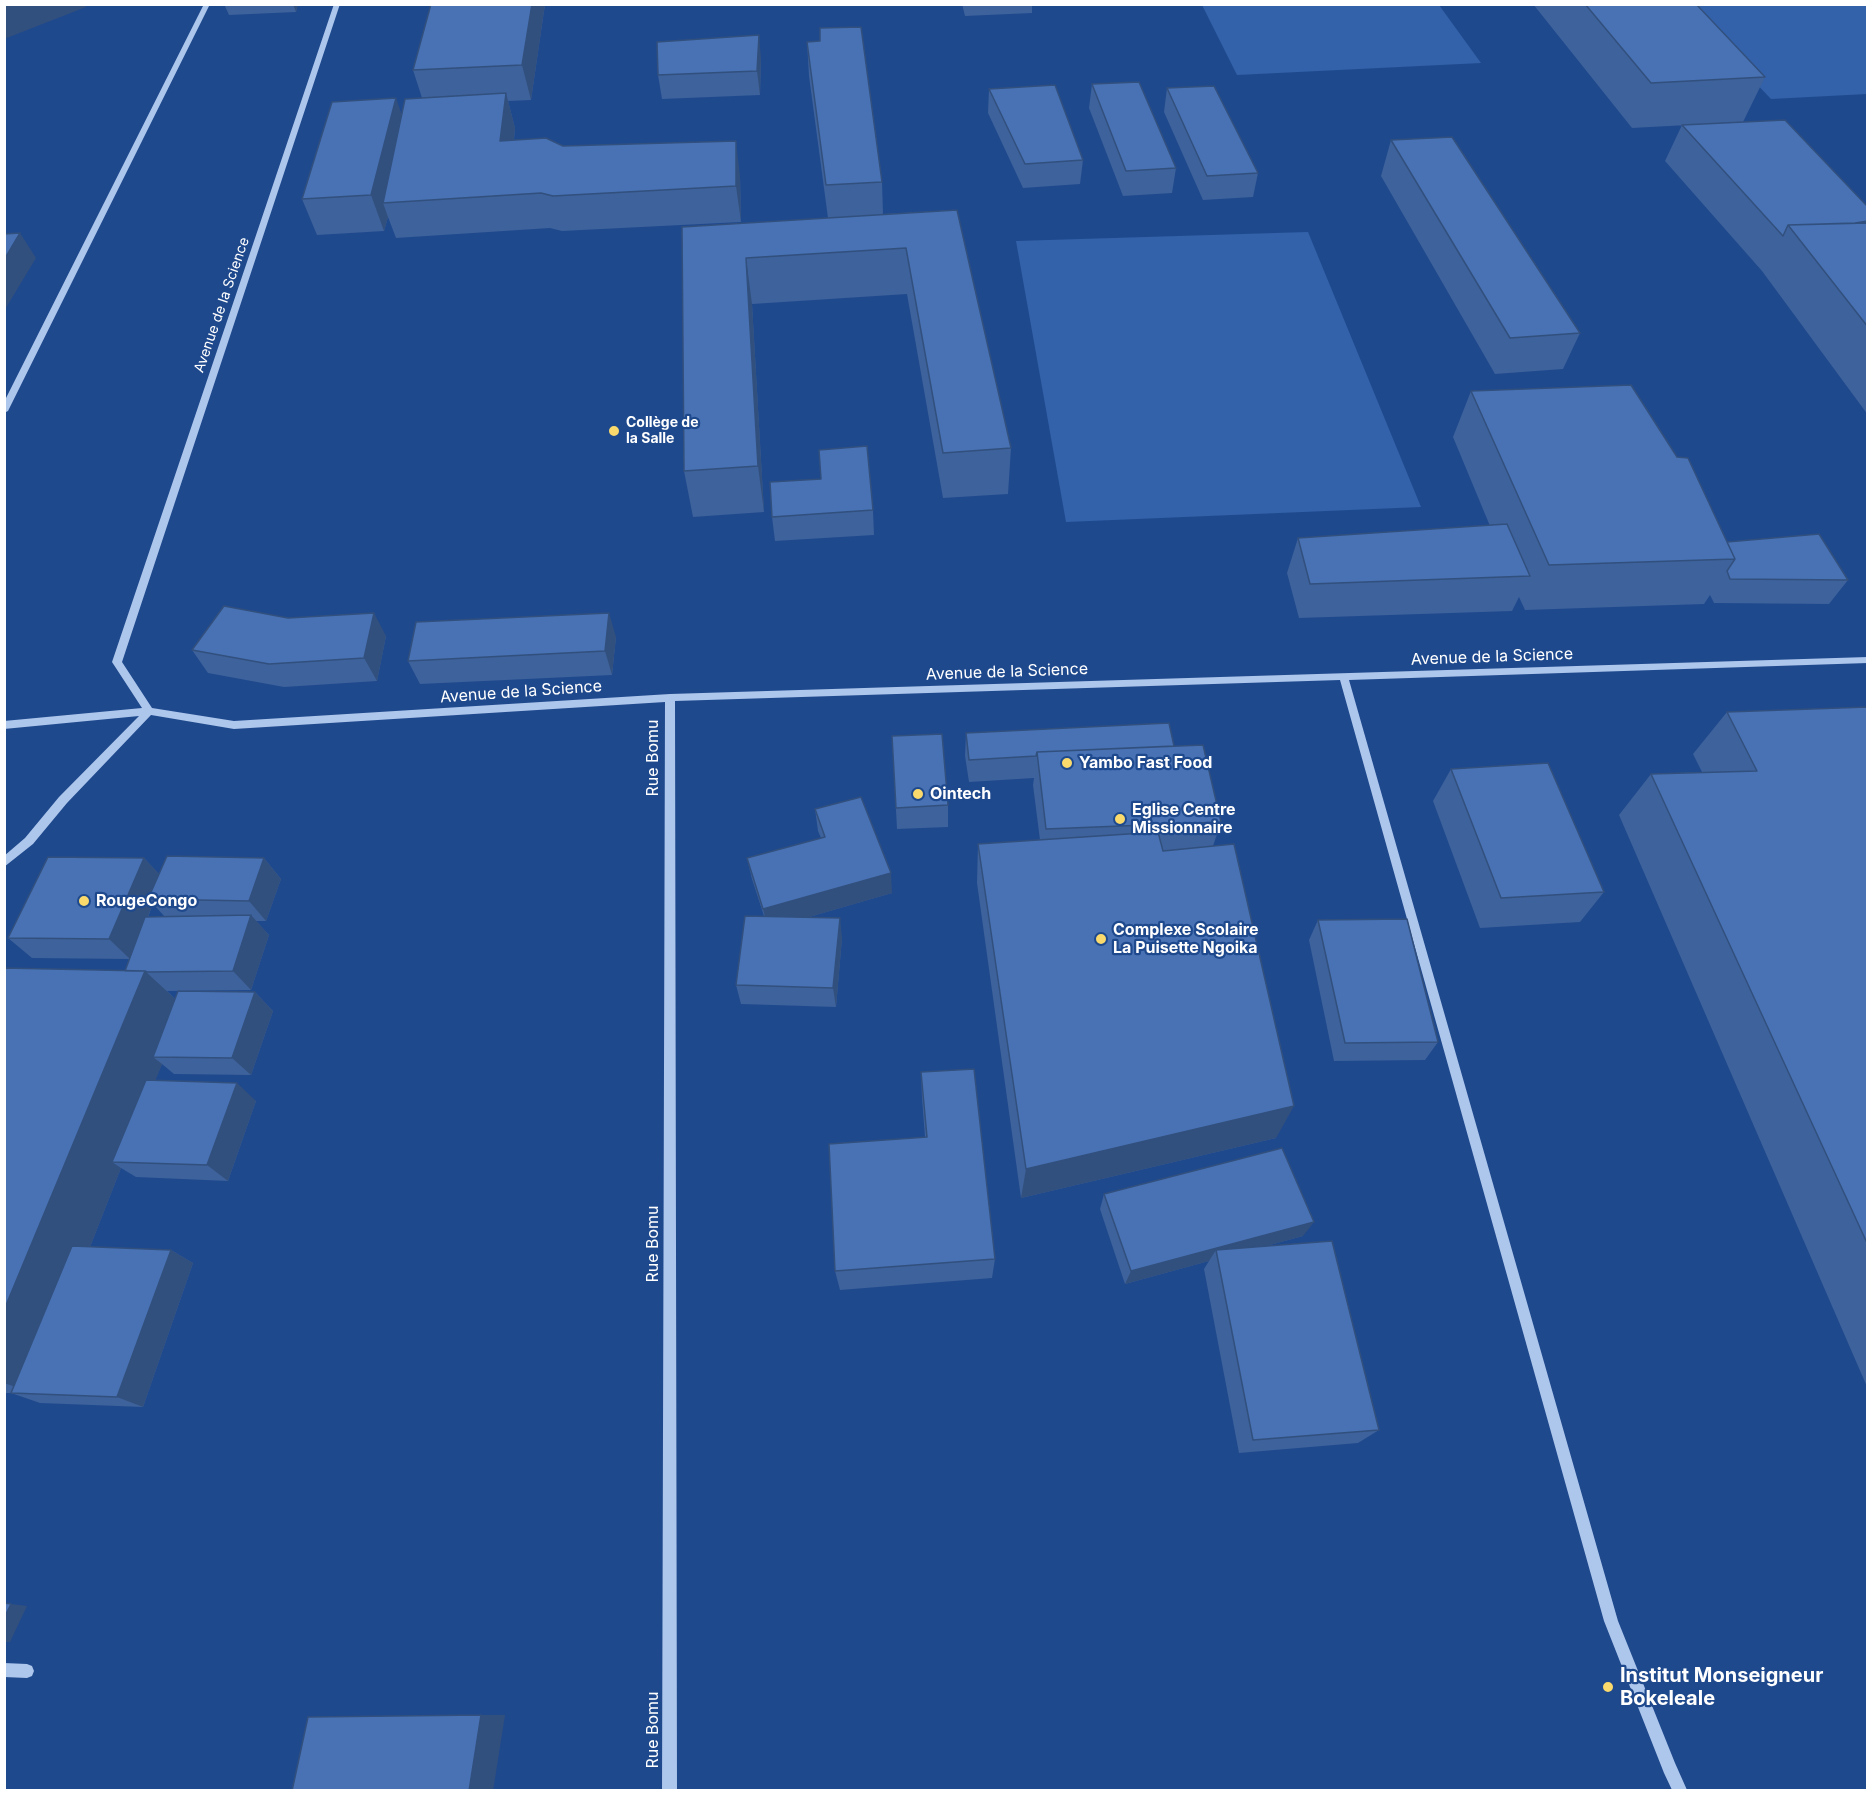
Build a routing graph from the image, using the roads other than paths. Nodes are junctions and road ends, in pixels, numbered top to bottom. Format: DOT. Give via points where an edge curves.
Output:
graph roads {
  1 [pos="207,4"];
  2 [pos="337,4"];
  3 [pos="4,411"];
  4 [pos="1868,660"];
  5 [pos="1343,676"];
  6 [pos="670,698"];
  7 [pos="149,711"];
  8 [pos="4,725"];
  9 [pos="4,864"];
  10 [pos="4,1670"];
  11 [pos="27,1671"];
  12 [pos="669,1791"];
  13 [pos="1680,1791"];
  1 -- 3 [label="street"];
  2 -- 7 [label="street, Avenue de la Science" via="117,662"];
  4 -- 5 [label="street, Avenue de la Science"];
  5 -- 6 [label="street, Avenue de la Science"];
  5 -- 13 [label="street" via="1611,1621"];
  6 -- 7 [label="street, Avenue de la Science" via="234,725"];
  6 -- 12 [label="street, Rue Bomu"];
  7 -- 8 [label="street"];
  7 -- 9 [label="street"];
  10 -- 11 [label="street"];
}
